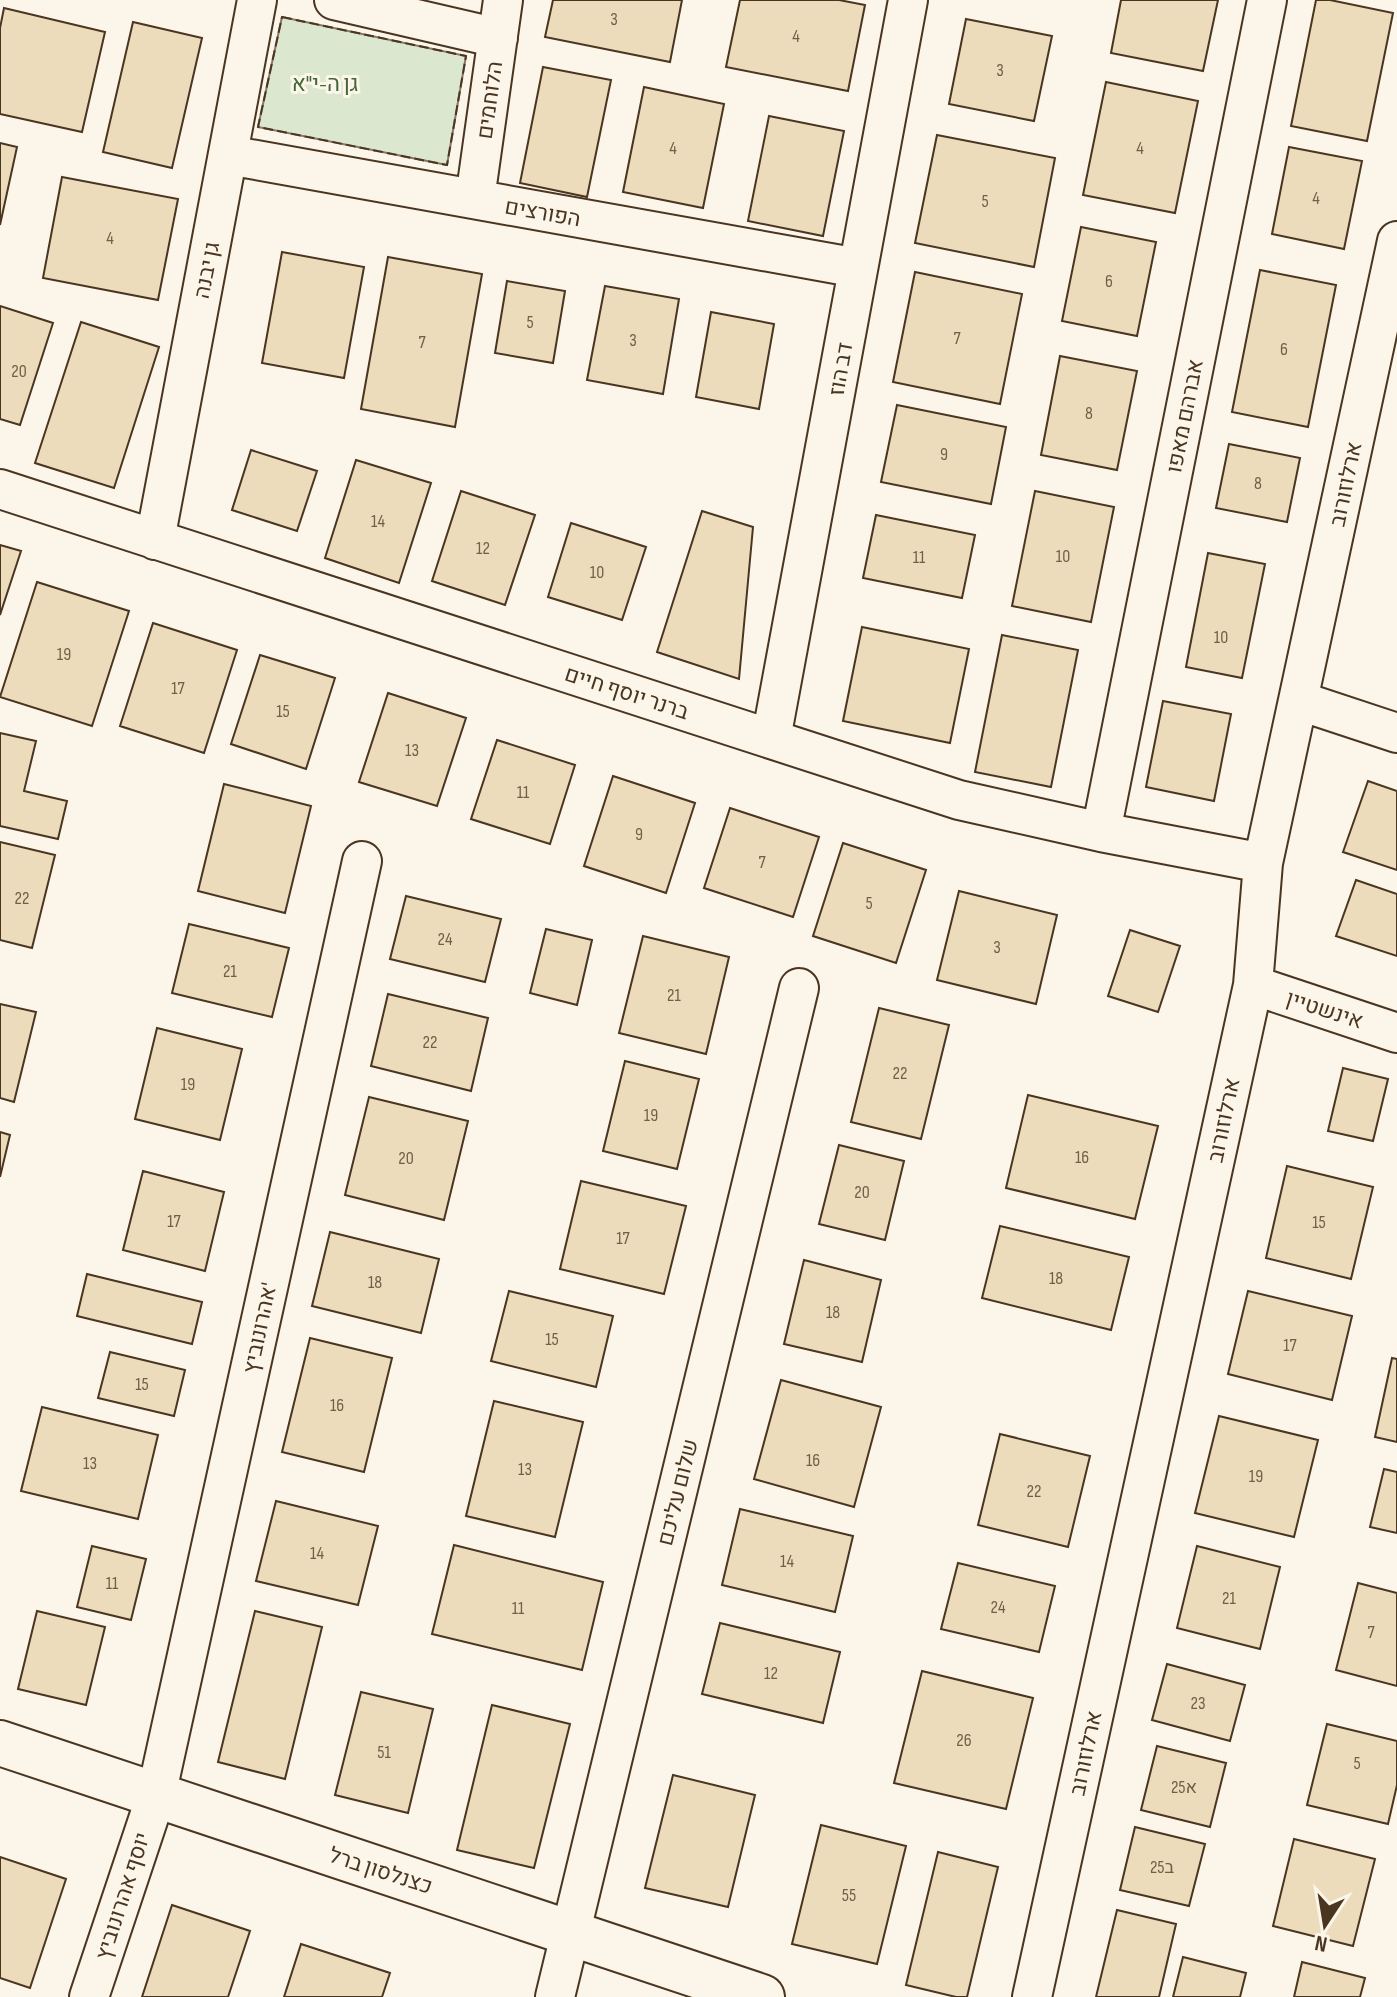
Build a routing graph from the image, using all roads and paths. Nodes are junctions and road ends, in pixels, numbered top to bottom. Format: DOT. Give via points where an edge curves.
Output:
graph roads {
  1 [pos="257,0"];
  2 [pos="334,0"];
  3 [pos="503,0"];
  4 [pos="908,0"];
  5 [pos="1267,0"];
  6 [pos="498,38"];
  7 [pos="228,155"];
  8 [pos="475,199"];
  9 [pos="1397,241"];
  10 [pos="858,268"];
  11 [pos="1384,363"];
  12 [pos="0,489"];
  13 [pos="155,540"];
  14 [pos="1300,701"];
  15 [pos="1397,733"];
  16 [pos="771,739"];
  17 [pos="1101,832"];
  18 [pos="362,861"];
  19 [pos="1263,863"];
  20 [pos="1253,985"];
  21 [pos="799,988"];
  22 [pos="1397,1033"];
  23 [pos="0,1743"];
  24 [pos="156,1796"];
  25 [pos="571,1932"];
  26 [pos="89,1997"];
  27 [pos="555,1997"];
  28 [pos="762,1997"];
  29 [pos="1032,1997"];
  1 -- 7 [label="street, גן יבנה"];
  2 -- 6 [label="street"];
  3 -- 6 [label="street, הלוחמים"];
  4 -- 10 [label="street, דב הוז"];
  5 -- 17 [label="street, אברהם מאפו"];
  6 -- 8 [label="street, הלוחמים"];
  7 -- 8 [label="street, הפורצים"];
  7 -- 13 [label="street, גן יבנה"];
  8 -- 10 [label="street, הפורצים"];
  9 -- 11 [label="street, ארלוזורוב"];
  10 -- 16 [label="street, דב הוז"];
  11 -- 14 [label="street, ארלוזורוב"];
  12 -- 13 [label="street, ברנר יוסף חיים"];
  13 -- 16 [label="street, ברנר יוסף חיים"];
  14 -- 15 [label="street"];
  14 -- 19 [label="street, ארלוזורוב"];
  16 -- 17 [label="street, ברנר יוסף חיים" via="959,800"];
  17 -- 19 [label="street, ברנר יוסף חיים"];
  18 -- 24 [label="street, אהרונוביץ'"];
  19 -- 20 [label="street, ארלוזורוב"];
  20 -- 22 [label="street, אינשטיין"];
  20 -- 29 [label="street, ארלוזורוב"];
  21 -- 25 [label="street, שלום עליכם"];
  23 -- 24 [label="street, כצנלסון ברל"];
  24 -- 25 [label="street, כצנלסון ברל"];
  24 -- 26 [label="street, יוסף אהרונוביץ"];
  25 -- 27 [label="street, שלום עליכם"];
  25 -- 28 [label="street, כצנלסון ברל"];
}
